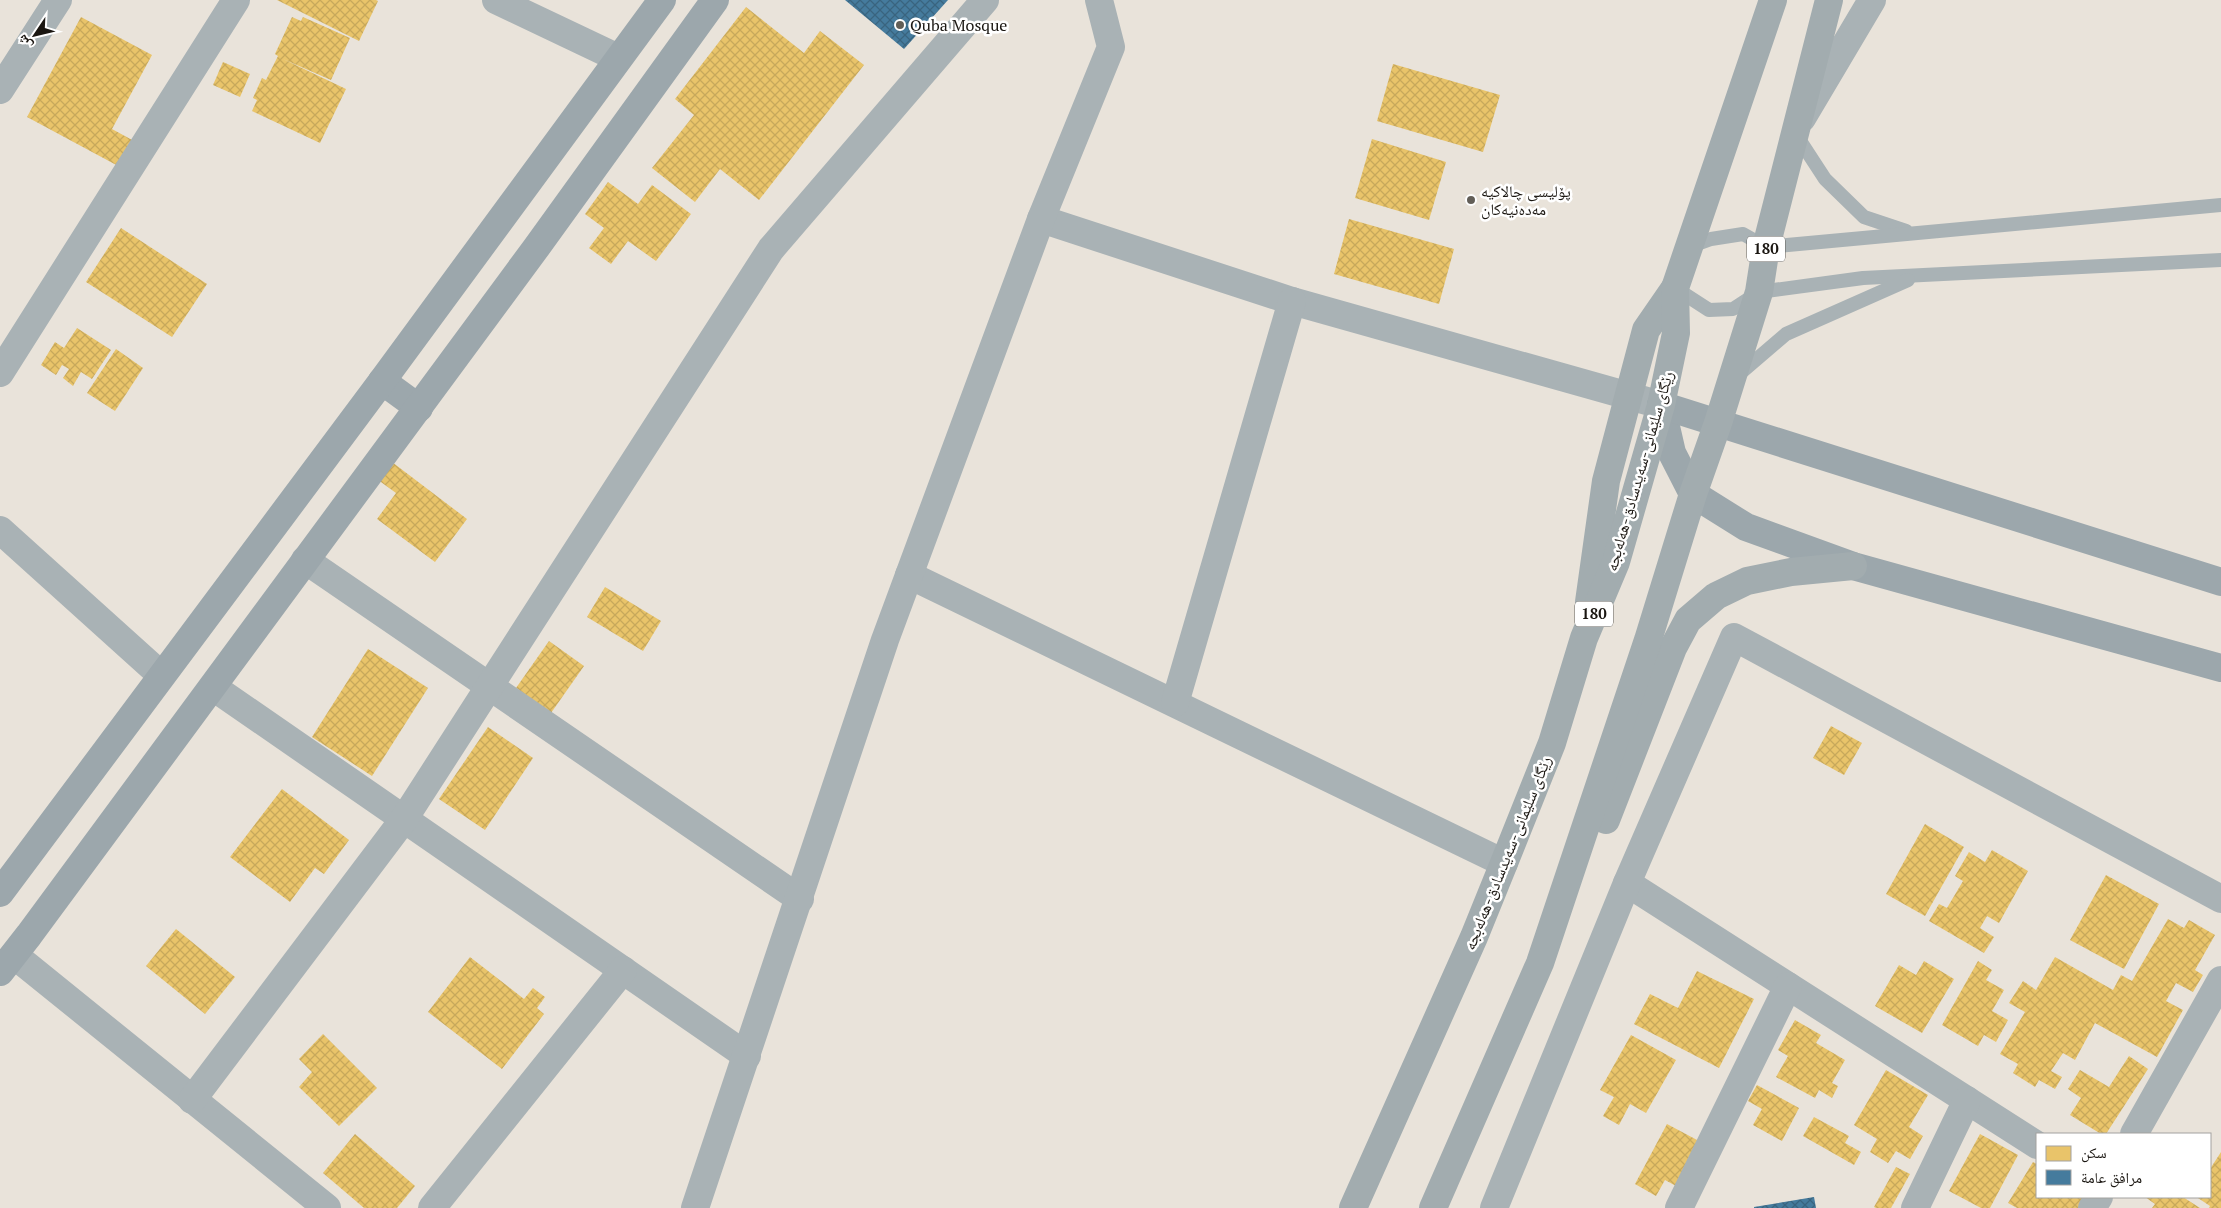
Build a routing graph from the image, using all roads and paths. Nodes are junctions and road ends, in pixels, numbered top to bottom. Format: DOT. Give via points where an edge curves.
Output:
graph roads {
  1 [pos="58,0"];
  2 [pos="236,0"];
  3 [pos="496,0"];
  4 [pos="662,0"];
  5 [pos="715,0"];
  6 [pos="985,0"];
  7 [pos="1099,0"];
  8 [pos="1773,0"];
  9 [pos="1829,0"];
  10 [pos="1872,0"];
  11 [pos="618,58"];
  12 [pos="0,90"];
  13 [pos="1794,132"];
  14 [pos="2221,205"];
  15 [pos="1041,219"];
  16 [pos="1911,233"];
  17 [pos="1766,247"];
  18 [pos="1688,248"];
  19 [pos="2221,260"];
  20 [pos="1918,275"];
  21 [pos="1675,288"];
  22 [pos="1759,292"];
  23 [pos="1292,301"];
  24 [pos="0,373"];
  25 [pos="1732,380"];
  26 [pos="382,381"];
  27 [pos="1629,396"];
  28 [pos="1661,405"];
  29 [pos="419,408"];
  30 [pos="1718,423"];
  31 [pos="1693,494"];
  32 [pos="0,530"];
  33 [pos="305,560"];
  34 [pos="1853,566"];
  35 [pos="909,575"];
  36 [pos="2221,582"];
  37 [pos="1584,638"];
  38 [pos="2221,668"];
  39 [pos="161,675"];
  40 [pos="489,686"];
  41 [pos="213,687"];
  42 [pos="1175,703"];
  43 [pos="404,819"];
  44 [pos="1504,863"];
  45 [pos="1627,882"];
  46 [pos="0,893"];
  47 [pos="800,899"];
  48 [pos="2221,899"];
  49 [pos="1560,902"];
  50 [pos="7,964"];
  51 [pos="623,970"];
  52 [pos="2221,980"];
  53 [pos="1788,986"];
  54 [pos="747,1056"];
  55 [pos="192,1100"];
  56 [pos="1967,1100"];
  57 [pos="2135,1133"];
  58 [pos="2036,1144"];
  59 [pos="327,1208"];
  60 [pos="432,1208"];
  61 [pos="695,1208"];
  62 [pos="1353,1208"];
  63 [pos="1432,1208"];
  64 [pos="1494,1208"];
  65 [pos="1679,1208"];
  66 [pos="1915,1208"];
  1 -- 12 [label="street"];
  2 -- 24 [label="street"];
  3 -- 11 [label="street"];
  4 -- 11 [label="street"];
  5 -- 29 [label="street"];
  6 -- 40 [label="street" via="771,249"];
  7 -- 15 [label="street" via="1111,47"];
  8 -- 18 [label="highway, رێگای سلێمانی-سەیدسادق-هەلەبجە / 180"];
  9 -- 13 [label="highway, 180"];
  10 -- 13 [label="street"];
  11 -- 26 [label="street"];
  13 -- 16 [label="lane" via="1825,179 1864,217"];
  13 -- 17 [label="highway, 180"];
  14 -- 16 [label="lane"];
  15 -- 23 [label="street"];
  15 -- 35 [label="street"];
  16 -- 17 [label="lane"];
  17 -- 18 [label="lane" via="1743,234 1711,239"];
  17 -- 22 [label="highway, 180"];
  18 -- 21 [label="highway, رێگای سلێمانی-سەیدسادق-هەلەبجە / 180"];
  19 -- 20 [label="lane"];
  20 -- 22 [label="lane" via="1863,278"];
  20 -- 25 [label="lane" via="1786,334"];
  21 -- 22 [label="lane" via="1709,310 1733,308"];
  21 -- 27 [label="highway" via="1646,330"];
  21 -- 28 [label="highway, رێگای سلێمانی-سەیدسادق-هەلەبجە / 180" via="1676,333"];
  22 -- 25 [label="highway, 180"];
  23 -- 27 [label="street"];
  23 -- 42 [label="street"];
  25 -- 30 [label="highway, 180"];
  26 -- 29 [label="street"];
  26 -- 39 [label="street"];
  27 -- 28 [label="street"];
  27 -- 37 [label="highway" via="1606,481"];
  28 -- 30 [label="street"];
  28 -- 31 [label="street" via="1672,452"];
  28 -- 37 [label="highway, رێگای سلێمانی-سەیدسادق-هەلەبجە / 180" via="1616,562"];
  29 -- 33 [label="street"];
  30 -- 31 [label="highway, 180"];
  30 -- 36 [label="street"];
  31 -- 34 [label="street" via="1746,527"];
  31 -- 49 [label="highway, 180"];
  32 -- 39 [label="street"];
  33 -- 40 [label="street"];
  33 -- 41 [label="street"];
  34 -- 38 [label="street"];
  34 -- 49 [label="highway" via="1791,572 1747,581 1716,596 1688,620 1673,648 1602,831"];
  35 -- 42 [label="street"];
  35 -- 47 [label="street"];
  37 -- 44 [label="highway, رێگای سلێمانی-سەیدسادق-هەلەبجە / 180" via="1552,744"];
  39 -- 46 [label="street"];
  40 -- 43 [label="street"];
  40 -- 47 [label="street"];
  41 -- 43 [label="street"];
  41 -- 50 [label="street"];
  42 -- 44 [label="street"];
  43 -- 51 [label="street"];
  43 -- 55 [label="street"];
  44 -- 62 [label="highway, رێگای سلێمانی-سەیدسادق-هەلەبجە / 180"];
  45 -- 48 [label="street" via="1734,637"];
  45 -- 53 [label="street"];
  45 -- 64 [label="street"];
  47 -- 54 [label="street"];
  49 -- 63 [label="highway, 180" via="1540,963"];
  50 -- 55 [label="street"];
  51 -- 54 [label="street"];
  51 -- 60 [label="street"];
  52 -- 57 [label="street"];
  53 -- 56 [label="street"];
  53 -- 65 [label="street"];
  54 -- 61 [label="street"];
  55 -- 59 [label="street"];
  56 -- 58 [label="street"];
  56 -- 66 [label="street"];
}
